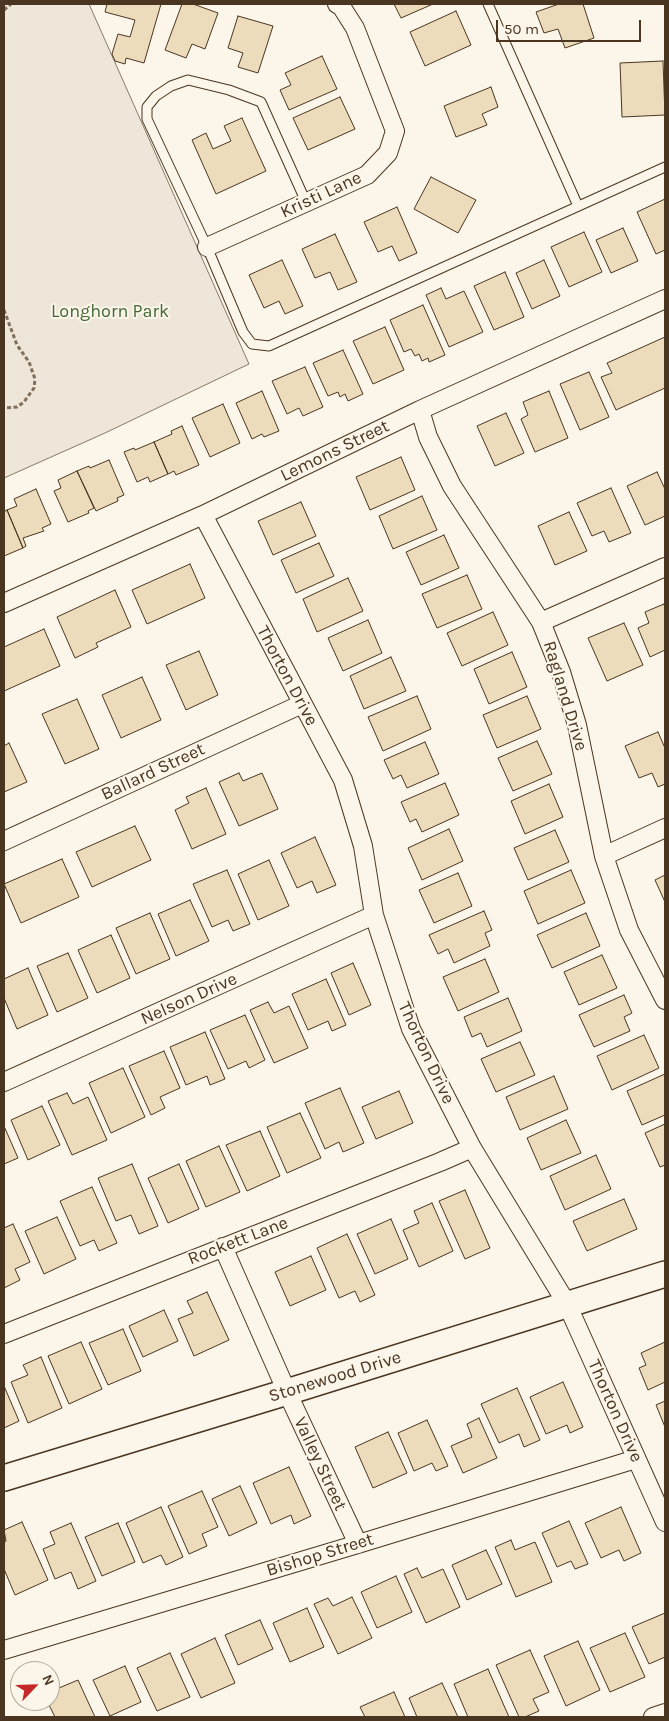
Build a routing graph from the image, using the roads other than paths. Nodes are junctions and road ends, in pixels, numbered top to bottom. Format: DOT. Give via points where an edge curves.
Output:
graph roads {
  1 [pos="336,4"];
  2 [pos="488,4"];
  3 [pos="665,167"];
  4 [pos="306,202"];
  5 [pos="578,206"];
  6 [pos="207,247"];
  7 [pos="665,299"];
  8 [pos="420,410"];
  9 [pos="203,515"];
  10 [pos="665,567"];
  11 [pos="4,603"];
  12 [pos="541,622"];
  13 [pos="302,704"];
  14 [pos="665,828"];
  15 [pos="4,840"];
  16 [pos="604,856"];
  17 [pos="374,915"];
  18 [pos="665,1000"];
  19 [pos="4,1082"];
  20 [pos="472,1148"];
  21 [pos="224,1247"];
  22 [pos="665,1274"];
  23 [pos="567,1304"];
  24 [pos="4,1334"];
  25 [pos="287,1392"];
  26 [pos="636,1459"];
  27 [pos="4,1478"];
  28 [pos="665,1522"];
  29 [pos="358,1544"];
  30 [pos="4,1650"];
  31 [pos="665,1713"];
  32 [pos="652,1717"];
  1 -- 4 [label="street, Kristi Lane" via="341,6 355,28 396,131 388,154 367,175"];
  2 -- 5 [label="lane"];
  3 -- 5 [label="lane"];
  4 -- 6 [label="street, Kristi Lane"];
  4 -- 6 [label="lane" via="261,102 188,80 172,86 156,96 147,107 147,119"];
  5 -- 6 [label="lane" via="269,346 252,344 243,332"];
  7 -- 8 [label="street, Lemons Street"];
  8 -- 9 [label="street, Lemons Street"];
  8 -- 12 [label="street, Ragland Drive" via="428,437 452,486"];
  9 -- 11 [label="street, Lemons Street"];
  9 -- 13 [label="street, Thorton Drive"];
  10 -- 12 [label="street"];
  12 -- 16 [label="street, Ragland Drive" via="577,725"];
  13 -- 15 [label="street, Ballard Street"];
  13 -- 17 [label="street, Thorton Drive" via="343,780 363,846"];
  14 -- 16 [label="street"];
  16 -- 18 [label="street, Ragland Drive" via="629,930"];
  17 -- 19 [label="street, Nelson Drive"];
  17 -- 20 [label="street, Thorton Drive" via="411,1029"];
  20 -- 21 [label="street, Rockett Lane"];
  20 -- 23 [label="street, Thorton Drive"];
  21 -- 24 [label="street, Rockett Lane"];
  21 -- 25 [label="street, Valley Street"];
  22 -- 23 [label="street, Stonewood Drive"];
  23 -- 25 [label="street, Stonewood Drive"];
  23 -- 26 [label="street, Thorton Drive"];
  25 -- 27 [label="street, Stonewood Drive"];
  25 -- 29 [label="street, Valley Street"];
  26 -- 28 [label="street, Thorton Drive"];
  26 -- 29 [label="street, Bishop Street"];
  29 -- 30 [label="street, Bishop Street"];
  31 -- 32 [label="street"];
}
